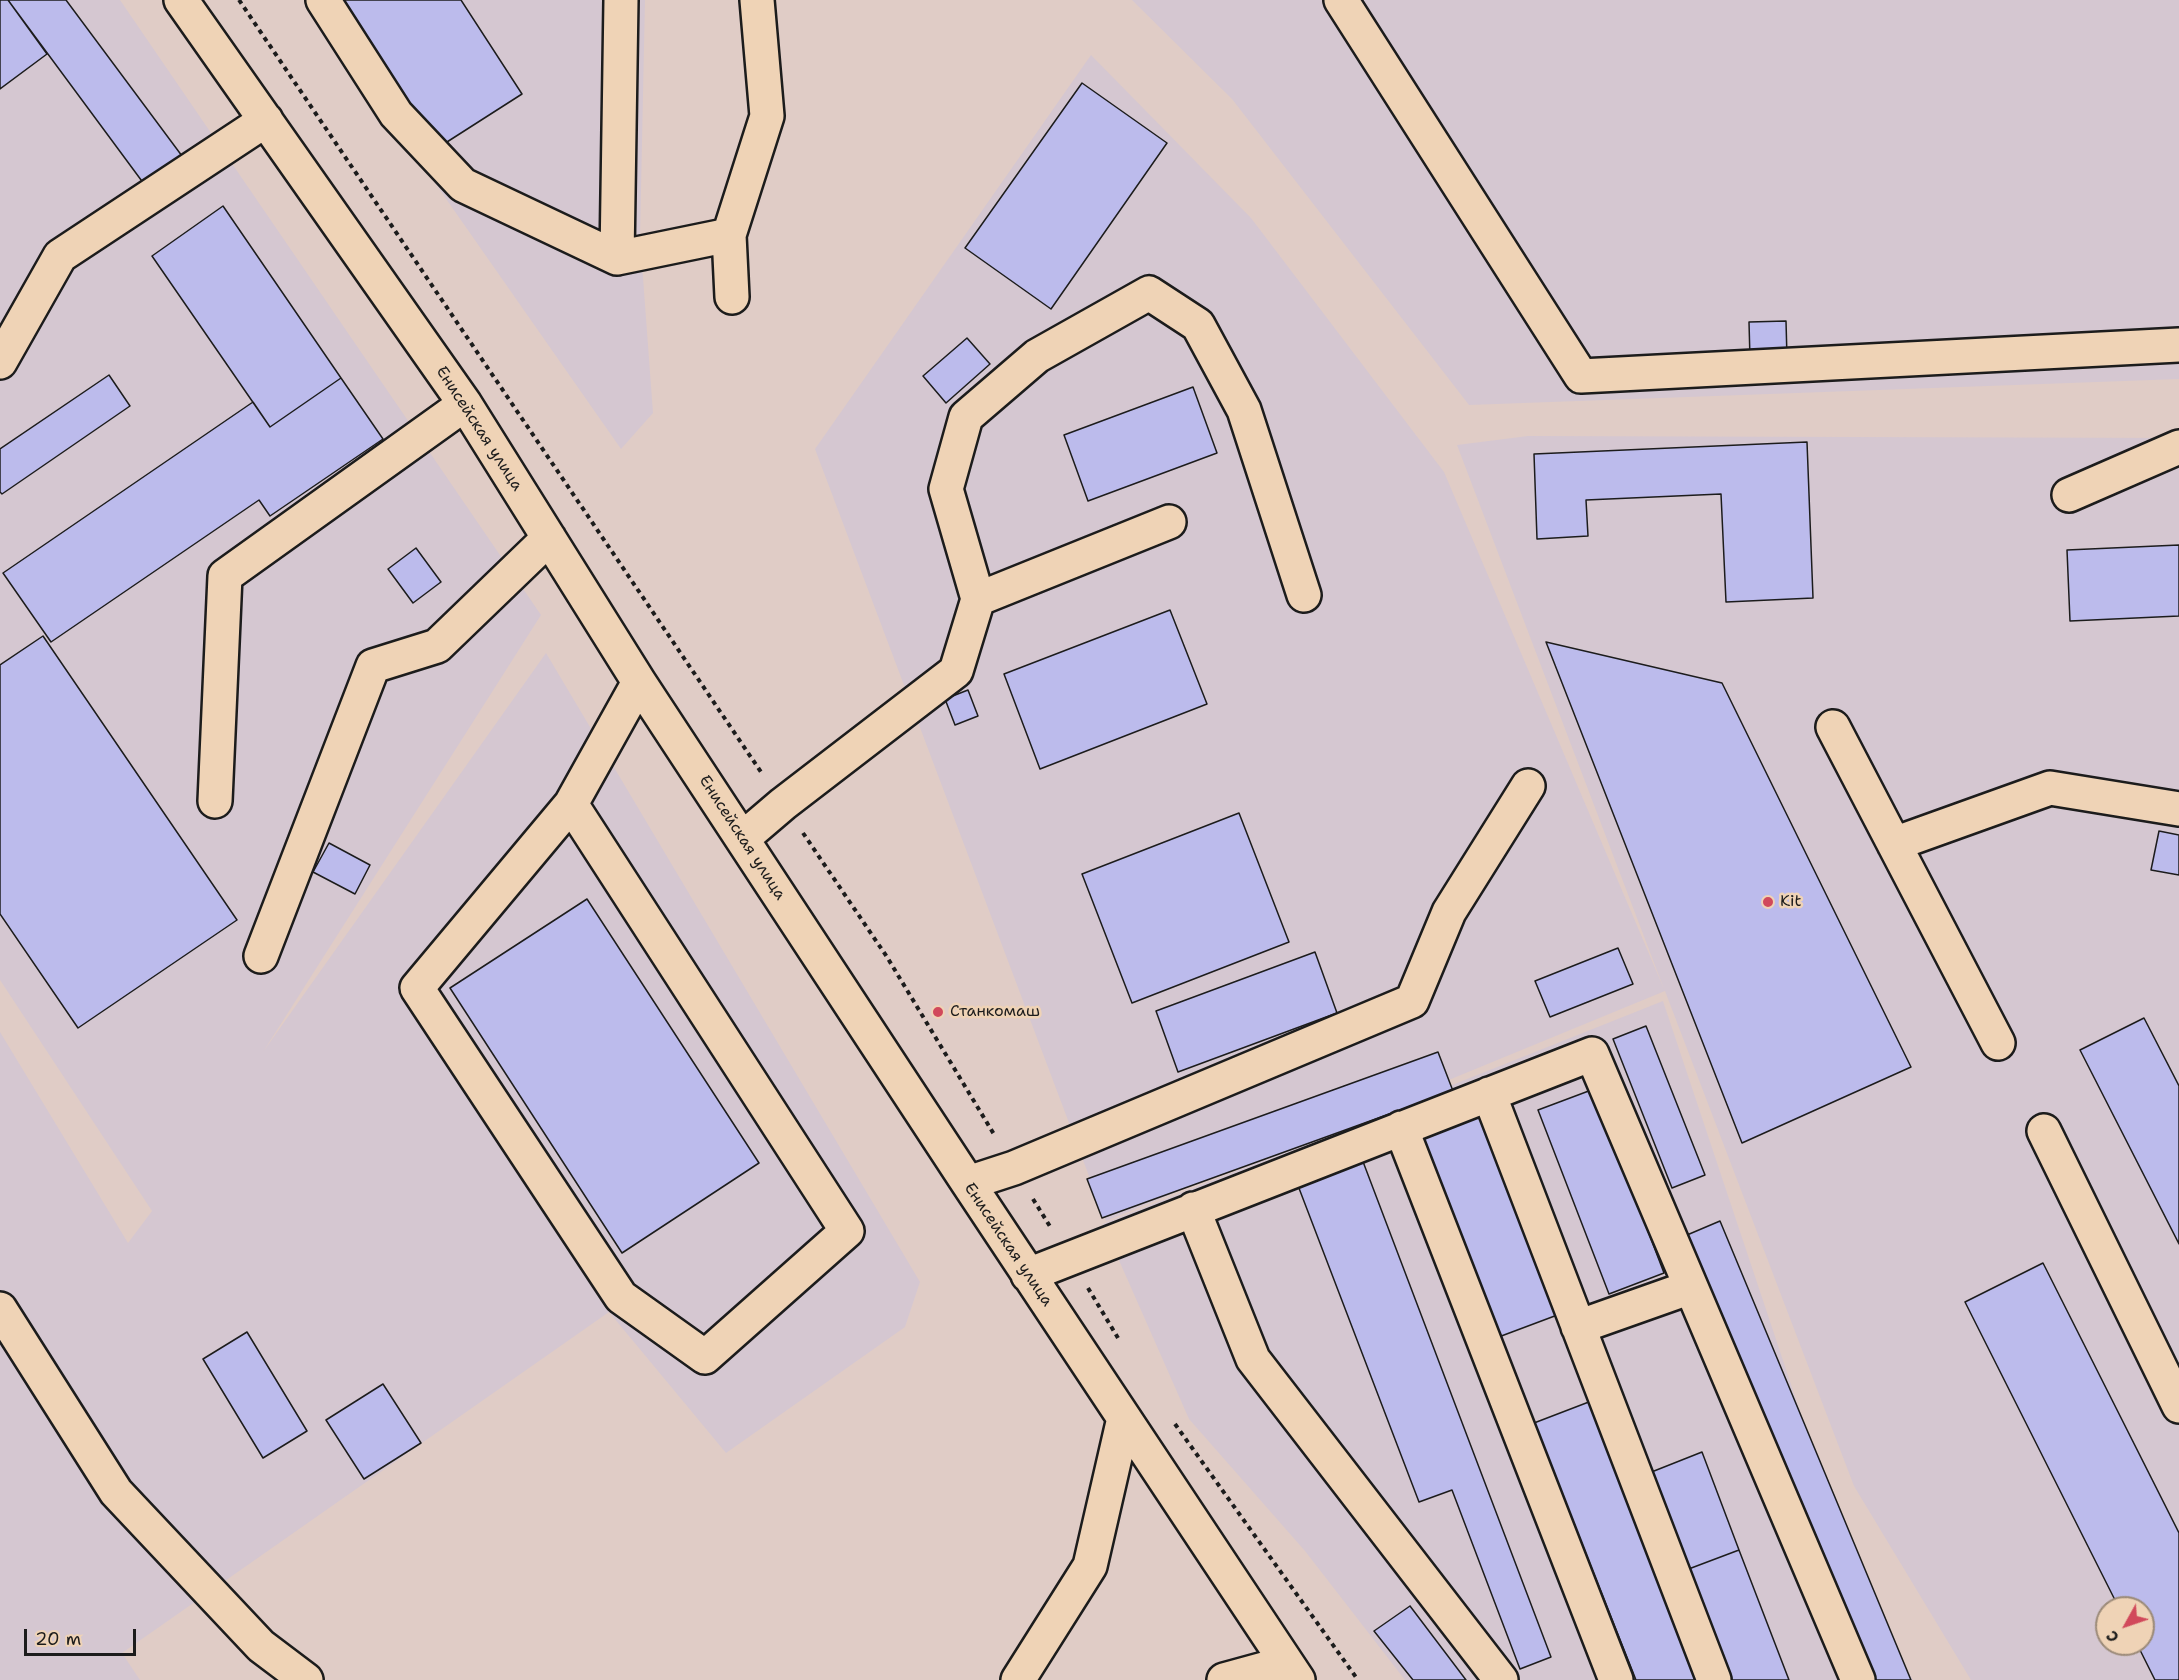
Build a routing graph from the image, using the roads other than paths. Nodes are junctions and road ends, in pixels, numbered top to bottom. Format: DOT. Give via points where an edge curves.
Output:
graph roads {
  1 [pos="181,0"];
  2 [pos="323,0"];
  3 [pos="621,0"];
  4 [pos="757,0"];
  5 [pos="1341,0"];
  6 [pos="266,120"];
  7 [pos="729,235"];
  8 [pos="617,258"];
  9 [pos="732,297"];
  10 [pos="2179,345"];
  11 [pos="0,362"];
  12 [pos="465,404"];
  13 [pos="2179,447"];
  14 [pos="2070,495"];
  15 [pos="1169,522"];
  16 [pos="549,538"];
  17 [pos="1304,595"];
  18 [pos="978,599"];
  19 [pos="639,682"];
  20 [pos="1833,727"];
  21 [pos="1528,786"];
  22 [pos="215,801"];
  23 [pos="571,804"];
  24 [pos="2179,809"];
  25 [pos="742,839"];
  26 [pos="1894,844"];
  27 [pos="261,956"];
  28 [pos="1998,1043"];
  29 [pos="1489,1094"];
  30 [pos="1401,1128"];
  31 [pos="2044,1131"];
  32 [pos="968,1183"];
  33 [pos="1193,1209"];
  34 [pos="1028,1275"];
  35 [pos="1691,1287"];
  36 [pos="0,1309"];
  37 [pos="1578,1328"];
  38 [pos="2179,1406"];
  39 [pos="1124,1418"];
  40 [pos="1292,1672"];
  41 [pos="306,1680"];
  42 [pos="1018,1680"];
  43 [pos="1224,1680"];
  44 [pos="1501,1680"];
  45 [pos="1616,1680"];
  46 [pos="1714,1680"];
  47 [pos="1858,1680"];
  1 -- 6 [label="street, Енисейская улица"];
  2 -- 8 [label="street" via="396,114 464,185"];
  3 -- 8 [label="street"];
  4 -- 7 [label="street" via="767,116"];
  5 -- 10 [label="street" via="1581,376"];
  6 -- 11 [label="street" via="60,256"];
  6 -- 12 [label="street, Енисейская улица"];
  7 -- 8 [label="street"];
  7 -- 9 [label="street"];
  12 -- 16 [label="street, Енисейская улица"];
  12 -- 22 [label="street" via="225,576"];
  13 -- 14 [label="street"];
  15 -- 18 [label="street"];
  16 -- 19 [label="street, Енисейская улица"];
  16 -- 27 [label="street" via="438,646 373,666"];
  17 -- 18 [label="street" via="1244,410 1198,325 1149,293 1037,356 966,417 946,489"];
  18 -- 25 [label="street" via="956,671"];
  19 -- 23 [label="street"];
  19 -- 25 [label="street, Енисейская улица"];
  20 -- 26 [label="street"];
  21 -- 32 [label="street" via="1449,912 1412,1001"];
  23 -- 23 [label="street" via="417,988 621,1298 705,1357 847,1231"];
  24 -- 26 [label="street" via="2050,788"];
  25 -- 32 [label="street, Енисейская улица"];
  26 -- 28 [label="street"];
  29 -- 30 [label="street"];
  29 -- 35 [label="street" via="1592,1054"];
  29 -- 37 [label="street"];
  30 -- 33 [label="street"];
  30 -- 45 [label="street"];
  31 -- 38 [label="street"];
  32 -- 34 [label="street, Енисейская улица"];
  33 -- 34 [label="street"];
  33 -- 44 [label="street" via="1253,1359"];
  34 -- 39 [label="street, Енисейская улица"];
  35 -- 37 [label="street"];
  35 -- 47 [label="street"];
  36 -- 41 [label="street" via="116,1492 261,1646"];
  37 -- 46 [label="street"];
  39 -- 40 [label="street, Енисейская улица"];
  39 -- 42 [label="street" via="1090,1566"];
  40 -- 43 [label="street"];
}
